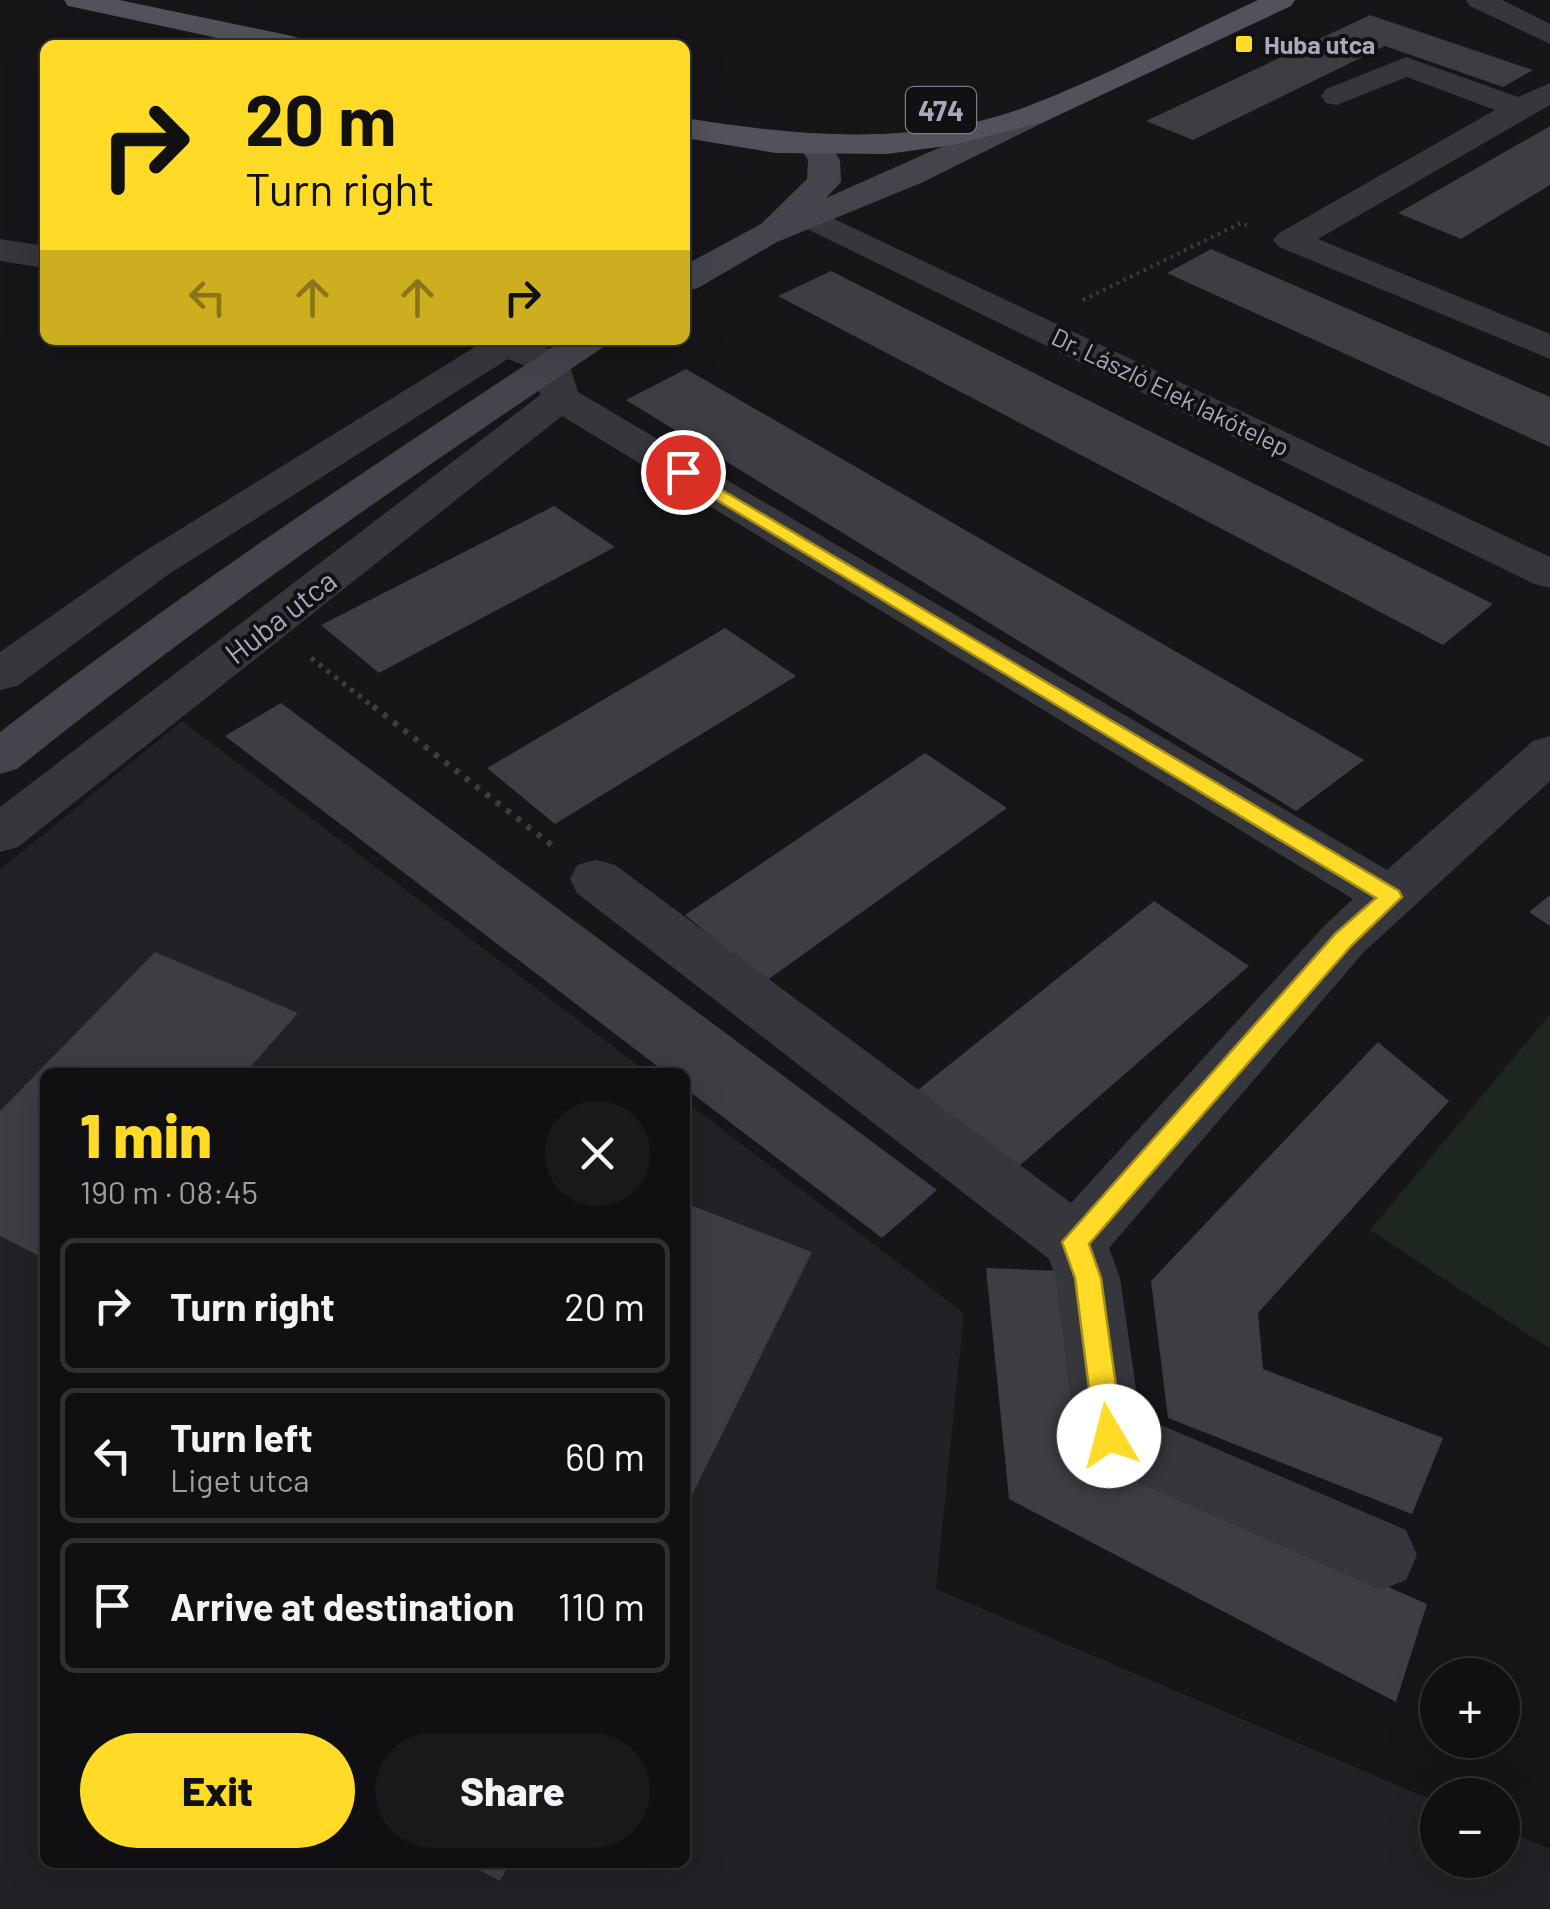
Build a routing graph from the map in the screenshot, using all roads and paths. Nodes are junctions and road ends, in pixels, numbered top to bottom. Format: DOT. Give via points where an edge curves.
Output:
graph roads {
  1 [pos="78,0"];
  2 [pos="1281,0"];
  3 [pos="1480,0"];
  4 [pos="1550,35"];
  5 [pos="268,40"];
  6 [pos="1337,96"];
  7 [pos="974,99"];
  8 [pos="1535,101"];
  9 [pos="1033,115"];
  10 [pos="690,129"];
  11 [pos="814,144"];
  12 [pos="812,219"];
  13 [pos="764,235"];
  14 [pos="1291,240"];
  15 [pos="0,250"];
  16 [pos="40,257"];
  17 [pos="690,277"];
  18 [pos="1033,325"];
  19 [pos="495,345"];
  20 [pos="501,345"];
  21 [pos="585,345"];
  22 [pos="1550,348"];
  23 [pos="556,381"];
  24 [pos="1543,562"];
  25 [pos="306,654"];
  26 [pos="0,675"];
  27 [pos="0,757"];
  28 [pos="1544,767"];
  29 [pos="0,834"];
  30 [pos="596,880"];
  31 [pos="1391,897"];
  32 [pos="1075,1242"];
  33 [pos="1382,1554"];
  1 -- 5 [label="main road"];
  2 -- 9 [label="main road, 474"];
  3 -- 4 [label="street"];
  6 -- 8 [label="street" via="1406,66"];
  7 -- 11 [label="main road, 474"];
  8 -- 14 [label="street"];
  9 -- 11 [label="main road, 474" via="917,141"];
  9 -- 12 [label="main road"];
  10 -- 11 [label="main road, 474"];
  11 -- 13 [label="main road" via="824,160 824,182"];
  12 -- 13 [label="main road"];
  12 -- 18 [label="street, Dr. László Elek lakótelep"];
  13 -- 17 [label="main road"];
  14 -- 18 [label="path" via="1241,223"];
  14 -- 22 [label="street"];
  15 -- 16 [label="street"];
  18 -- 24 [label="street, Dr. László Elek lakótelep"];
  19 -- 26 [label="street" via="153,565"];
  20 -- 23 [label="street"];
  21 -- 23 [label="main road, Huba utca"];
  23 -- 27 [label="main road, Huba utca" via="498,400 313,523"];
  23 -- 29 [label="street, Huba utca"];
  23 -- 31 [label="street"];
  25 -- 30 [label="path"];
  28 -- 31 [label="street"];
  30 -- 32 [label="street"];
  31 -- 32 [label="street" via="1344,939"];
  32 -- 33 [label="street" via="1088,1278 1109,1436"];
}
